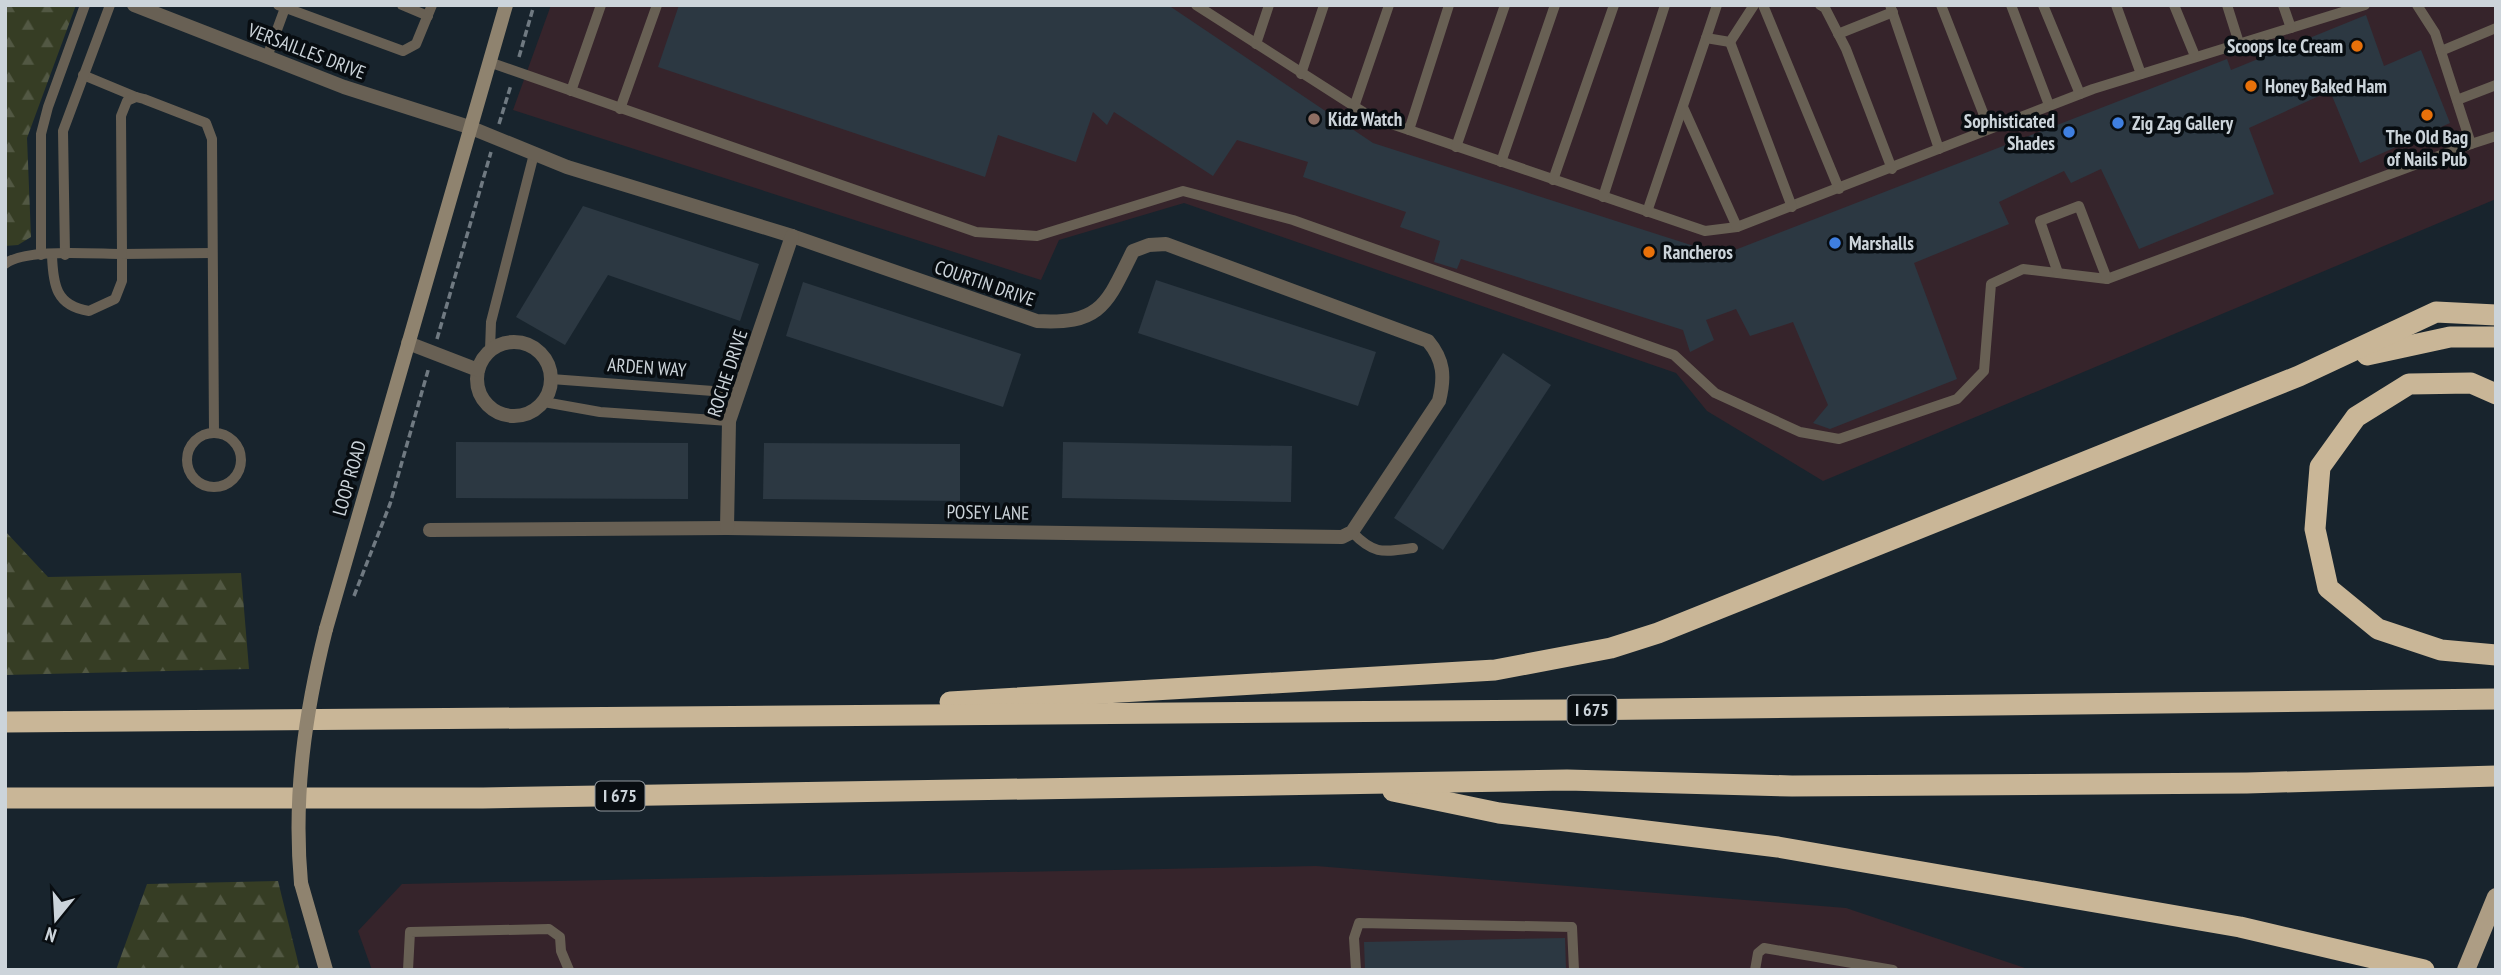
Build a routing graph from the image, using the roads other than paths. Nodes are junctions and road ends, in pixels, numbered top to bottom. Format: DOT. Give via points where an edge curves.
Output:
graph roads {
  1 [pos="85,5"];
  2 [pos="110,5"];
  3 [pos="134,5"];
  4 [pos="401,5"];
  5 [pos="506,5"];
  6 [pos="601,5"];
  7 [pos="657,5"];
  8 [pos="1196,5"];
  9 [pos="1269,5"];
  10 [pos="1324,5"];
  11 [pos="1389,5"];
  12 [pos="1448,5"];
  13 [pos="1505,5"];
  14 [pos="1555,5"];
  15 [pos="1614,5"];
  16 [pos="1665,5"];
  17 [pos="1717,5"];
  18 [pos="1754,5"];
  19 [pos="1763,5"];
  20 [pos="1820,5"];
  21 [pos="1941,5"];
  22 [pos="2011,5"];
  23 [pos="2043,5"];
  24 [pos="2116,5"];
  25 [pos="2175,5"];
  26 [pos="2227,5"];
  27 [pos="2283,5"];
  28 [pos="2365,5"];
  29 [pos="2417,5"];
  30 [pos="281,6"];
  31 [pos="1209,8"];
  32 [pos="2348,8"];
  33 [pos="1891,9"];
  34 [pos="430,11"];
  35 [pos="2291,28"];
  36 [pos="2496,28"];
  37 [pos="1838,34"];
  38 [pos="1706,38"];
  39 [pos="1730,42"];
  40 [pos="2239,43"];
  41 [pos="1256,44"];
  42 [pos="2441,51"];
  43 [pos="2195,56"];
  44 [pos="267,57"];
  45 [pos="489,62"];
  46 [pos="1300,74"];
  47 [pos="2141,74"];
  48 [pos="83,75"];
  49 [pos="2496,85"];
  50 [pos="571,91"];
  51 [pos="2080,94"];
  52 [pos="136,97"];
  53 [pos="2457,100"];
  54 [pos="2049,105"];
  55 [pos="1354,107"];
  56 [pos="1683,107"];
  57 [pos="621,109"];
  58 [pos="469,127"];
  59 [pos="1989,128"];
  60 [pos="1409,130"];
  61 [pos="2496,136"];
  62 [pos="2471,144"];
  63 [pos="1456,147"];
  64 [pos="1939,149"];
  65 [pos="534,154"];
  66 [pos="1502,162"];
  67 [pos="1892,169"];
  68 [pos="1553,180"];
  69 [pos="1839,189"];
  70 [pos="1604,197"];
  71 [pos="1792,206"];
  72 [pos="1647,212"];
  73 [pos="1737,227"];
  74 [pos="792,236"];
  75 [pos="212,253"];
  76 [pos="121,254"];
  77 [pos="46,255"];
  78 [pos="65,255"];
  79 [pos="5,264"];
  80 [pos="2058,273"];
  81 [pos="2107,279"];
  82 [pos="2496,314"];
  83 [pos="2496,337"];
  84 [pos="408,343"];
  85 [pos="491,350"];
  86 [pos="2321,366"];
  87 [pos="478,370"];
  88 [pos="551,379"];
  89 [pos="740,393"];
  90 [pos="2496,394"];
  91 [pos="544,401"];
  92 [pos="729,421"];
  93 [pos="214,433"];
  94 [pos="727,528"];
  95 [pos="430,530"];
  96 [pos="1352,532"];
  97 [pos="1413,548"];
  98 [pos="2496,655"];
  99 [pos="2496,699"];
  100 [pos="688,717"];
  101 [pos="5,722"];
  102 [pos="2496,776"];
  103 [pos="1353,783"];
  104 [pos="5,798"];
  105 [pos="2496,897"];
  106 [pos="2336,950"];
  107 [pos="1868,967"];
  108 [pos="326,970"];
  109 [pos="408,970"];
  110 [pos="569,970"];
  111 [pos="1356,970"];
  112 [pos="1574,970"];
  113 [pos="1755,970"];
  114 [pos="1893,970"];
  115 [pos="2369,970"];
  116 [pos="2424,970"];
  117 [pos="2466,970"];
  1 -- 77 [label="lane" via="41,134"];
  2 -- 48 [label="lane"];
  3 -- 44 [label="street, VERSAILLES DRIVE"];
  4 -- 34 [label="lane"];
  5 -- 45 [label="street, LOOP ROAD"];
  6 -- 50 [label="lane"];
  7 -- 57 [label="lane"];
  8 -- 31 [label="lane"];
  9 -- 41 [label="lane"];
  10 -- 46 [label="lane"];
  11 -- 55 [label="lane"];
  12 -- 60 [label="lane"];
  13 -- 63 [label="lane"];
  14 -- 66 [label="lane"];
  15 -- 68 [label="lane"];
  16 -- 70 [label="lane"];
  17 -- 38 [label="lane"];
  18 -- 39 [label="lane"];
  19 -- 69 [label="lane"];
  20 -- 37 [label="lane"];
  21 -- 59 [label="lane"];
  22 -- 54 [label="lane"];
  23 -- 51 [label="lane"];
  24 -- 47 [label="lane"];
  25 -- 43 [label="lane"];
  26 -- 40 [label="lane"];
  27 -- 35 [label="lane"];
  28 -- 32 [label="lane"];
  29 -- 42 [label="lane"];
  30 -- 34 [label="lane" via="403,51 416,44"];
  30 -- 44 [label="lane"];
  31 -- 41 [label="lane"];
  32 -- 35 [label="lane"];
  33 -- 37 [label="lane"];
  33 -- 64 [label="lane"];
  35 -- 40 [label="lane"];
  36 -- 42 [label="lane"];
  37 -- 67 [label="lane"];
  38 -- 39 [label="lane"];
  38 -- 56 [label="lane"];
  39 -- 71 [label="lane"];
  40 -- 43 [label="lane"];
  41 -- 46 [label="lane"];
  42 -- 53 [label="lane"];
  43 -- 47 [label="lane"];
  44 -- 58 [label="street, VERSAILLES DRIVE"];
  45 -- 50 [label="lane"];
  45 -- 58 [label="street, LOOP ROAD"];
  46 -- 55 [label="lane"];
  47 -- 51 [label="lane"];
  48 -- 52 [label="lane"];
  48 -- 78 [label="lane" via="62,142"];
  49 -- 53 [label="lane"];
  50 -- 57 [label="lane"];
  51 -- 54 [label="lane"];
  52 -- 75 [label="lane" via="198,118 210,129"];
  52 -- 76 [label="lane" via="127,101 121,117"];
  53 -- 62 [label="lane"];
  54 -- 59 [label="lane"];
  55 -- 60 [label="lane"];
  56 -- 72 [label="lane"];
  56 -- 73 [label="lane"];
  57 -- 80 [label="lane" via="976,232 1037,236 1183,191 1293,220 1674,355 1715,393 1800,432 1839,439 1958,399 1984,372 1991,284 2023,269"];
  58 -- 65 [label="street, COURTIN DRIVE"];
  58 -- 84 [label="street, LOOP ROAD"];
  59 -- 64 [label="lane"];
  60 -- 63 [label="lane"];
  61 -- 62 [label="lane"];
  62 -- 81 [label="lane"];
  63 -- 66 [label="lane"];
  64 -- 67 [label="lane"];
  65 -- 74 [label="street, COURTIN DRIVE"];
  65 -- 85 [label="lane" via="491,322"];
  66 -- 68 [label="lane"];
  67 -- 69 [label="lane"];
  68 -- 70 [label="lane"];
  69 -- 71 [label="lane"];
  70 -- 72 [label="lane"];
  71 -- 73 [label="lane"];
  72 -- 73 [label="lane" via="1705,231"];
  74 -- 89 [label="street, ROCHE DRIVE"];
  74 -- 96 [label="street, COURTIN DRIVE" via="1037,321 1064,323 1093,314 1108,301 1133,251 1166,244 1428,341 1443,367 1438,401"];
  75 -- 76 [label="lane"];
  75 -- 93 [label="lane"];
  76 -- 77 [label="lane" via="122,281 115,299 89,311 60,298"];
  76 -- 78 [label="lane"];
  77 -- 78 [label="lane"];
  77 -- 79 [label="lane"];
  80 -- 81 [label="lane"];
  80 -- 81 [label="lane" via="2040,221 2079,205"];
  82 -- 86 [label="highway" via="2436,312"];
  83 -- 86 [label="highway" via="2450,337"];
  84 -- 87 [label="street"];
  84 -- 108 [label="street, LOOP ROAD, bridge" via="312,684 297,793 301,883"];
  85 -- 87 [label="street"];
  85 -- 88 [label="street" via="513,342 535,349 544,357"];
  86 -- 100 [label="highway" via="1658,632 1554,661 1495,670"];
  87 -- 91 [label="street" via="480,395 498,413 523,415"];
  88 -- 89 [label="lane, ARDEN WAY"];
  88 -- 91 [label="street"];
  89 -- 92 [label="street, ROCHE DRIVE"];
  90 -- 98 [label="highway" via="2471,383 2409,384 2356,417 2320,467 2315,529 2328,587 2378,629 2441,650"];
  91 -- 92 [label="lane" via="600,412"];
  92 -- 94 [label="street, ROCHE DRIVE"];
  93 -- 93 [label="lane" via="237,444 241,461 236,477 212,487 196,480 187,464 191,446 205,434"];
  94 -- 95 [label="street, POSEY LANE"];
  94 -- 96 [label="street, POSEY LANE" via="1342,537"];
  96 -- 97 [label="lane" via="1366,547 1384,552"];
  99 -- 100 [label="highway, I 675"];
  100 -- 101 [label="highway, I 675"];
  102 -- 103 [label="highway, I 675" via="2137,784"];
  103 -- 104 [label="highway, I 675" via="483,798"];
  103 -- 106 [label="highway" via="1499,813 1792,849 2240,928"];
  105 -- 117 [label="main road"];
  106 -- 115 [label="highway"];
  106 -- 116 [label="highway"];
  107 -- 113 [label="lane" via="1764,948 1758,953"];
  107 -- 114 [label="lane"];
  109 -- 110 [label="lane" via="410,932 549,929 560,937"];
  111 -- 112 [label="lane" via="1354,939 1359,923 1399,922 1572,927"];
}
